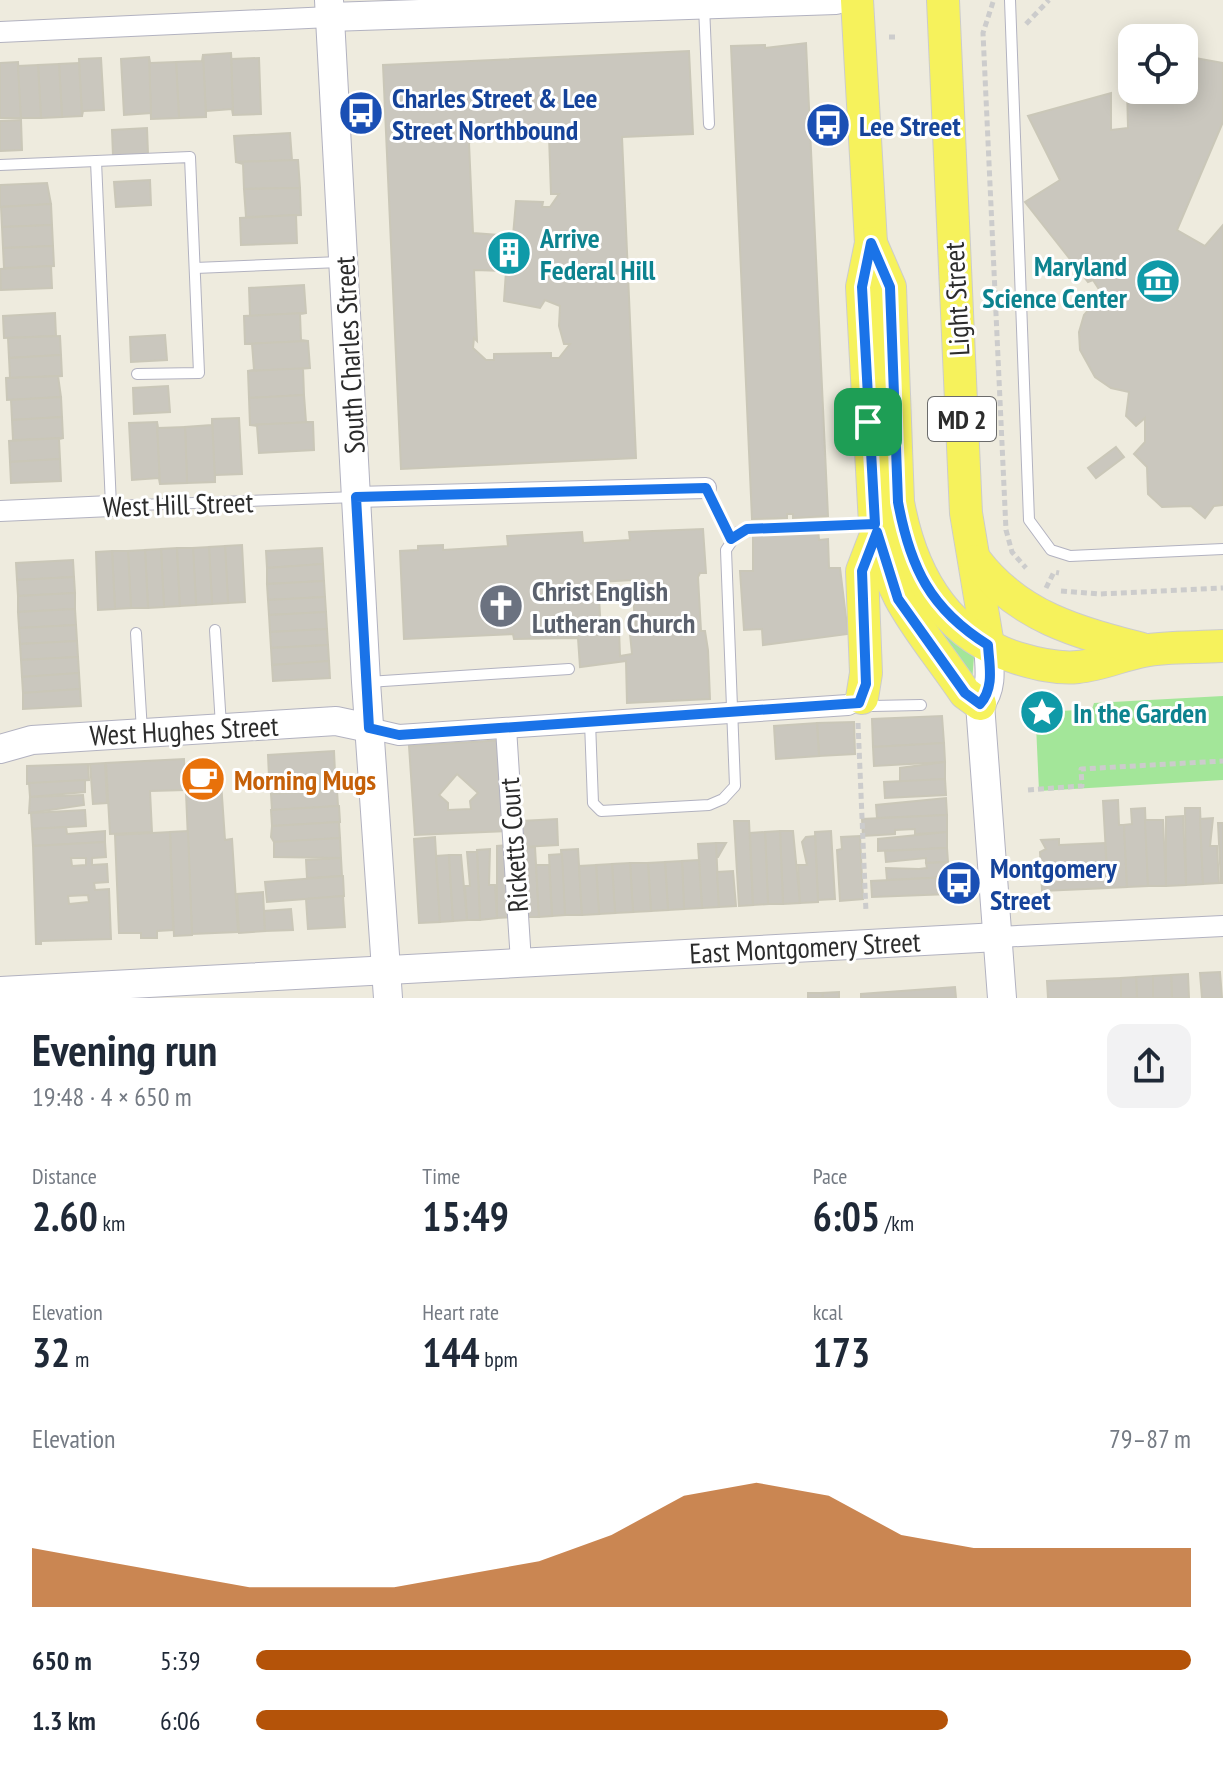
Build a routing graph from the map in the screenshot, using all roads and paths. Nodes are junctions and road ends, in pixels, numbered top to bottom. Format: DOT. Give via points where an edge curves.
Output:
graph roads {
  1 [pos="836,0"];
  2 [pos="857,0"];
  3 [pos="943,0"];
  4 [pos="994,0"];
  5 [pos="1010,0"];
  6 [pos="1049,0"];
  7 [pos="627,4"];
  8 [pos="704,4"];
  9 [pos="330,8"];
  10 [pos="1023,27"];
  11 [pos="0,32"];
  12 [pos="983,33"];
  13 [pos="889,37"];
  14 [pos="898,37"];
  15 [pos="709,124"];
  16 [pos="96,161"];
  17 [pos="0,165"];
  18 [pos="871,243"];
  19 [pos="344,262"];
  20 [pos="195,268"];
  21 [pos="137,374"];
  22 [pos="706,488"];
  23 [pos="356,497"];
  24 [pos="111,506"];
  25 [pos="0,511"];
  26 [pos="876,528"];
  27 [pos="1223,549"];
  28 [pos="976,561"];
  29 [pos="1067,574"];
  30 [pos="1041,595"];
  31 [pos="215,630"];
  32 [pos="136,633"];
  33 [pos="988,645"];
  34 [pos="1223,646"];
  35 [pos="1147,650"];
  36 [pos="569,669"];
  37 [pos="366,682"];
  38 [pos="980,704"];
  39 [pos="921,705"];
  40 [pos="860,708"];
  41 [pos="732,713"];
  42 [pos="590,722"];
  43 [pos="221,728"];
  44 [pos="369,728"];
  45 [pos="506,728"];
  46 [pos="142,733"];
  47 [pos="0,749"];
  48 [pos="1223,761"];
  49 [pos="1028,790"];
  50 [pos="866,912"];
  51 [pos="1223,926"];
  52 [pos="998,937"];
  53 [pos="521,962"];
  54 [pos="387,969"];
  55 [pos="0,975"];
  56 [pos="0,991"];
  57 [pos="1,998"];
  58 [pos="388,998"];
  59 [pos="1002,998"];
  1 -- 8 [label="main road"];
  2 -- 18 [label="main road"];
  3 -- 28 [label="main road, Light Street / MD 2" via="966,513"];
  4 -- 12 [label="path"];
  5 -- 27 [label="lane" via="1029,520 1051,550 1070,556"];
  6 -- 10 [label="path"];
  7 -- 8 [label="main road"];
  7 -- 9 [label="main road"];
  8 -- 15 [label="lane"];
  9 -- 11 [label="street"];
  9 -- 19 [label="main road, South Charles Street"];
  13 -- 14 [label="path"];
  16 -- 17 [label="lane"];
  16 -- 20 [label="lane" via="190,157"];
  16 -- 24 [label="lane"];
  18 -- 26 [label="main road" via="862,287"];
  18 -- 33 [label="main road" via="890,287 898,502 906,541 923,583 943,612"];
  19 -- 20 [label="lane"];
  19 -- 23 [label="main road, South Charles Street"];
  20 -- 21 [label="lane" via="199,373"];
  22 -- 23 [label="street"];
  23 -- 24 [label="lane, West Hill Street"];
  23 -- 37 [label="main road, South Charles Street"];
  24 -- 25 [label="street, West Hill Street"];
  26 -- 38 [label="main road" via="898,599 965,693"];
  26 -- 40 [label="main road" via="862,571 866,673"];
  26 -- 41 [label="lane" via="747,529 731,539 726,550"];
  28 -- 33 [label="main road, Light Street / MD 2"];
  28 -- 35 [label="main road" via="1012,600 1044,620"];
  29 -- 30 [label="path" via="1054,572"];
  31 -- 43 [label="lane"];
  32 -- 46 [label="lane"];
  33 -- 35 [label="main road" via="1050,667 1078,667"];
  33 -- 38 [label="main road, Light Street / MD 2" via="990,677"];
  34 -- 35 [label="main road"];
  36 -- 37 [label="lane"];
  37 -- 44 [label="main road, South Charles Street"];
  38 -- 52 [label="main road, Light Street / MD 2"];
  39 -- 40 [label="lane"];
  40 -- 41 [label="street" via="859,703"];
  40 -- 50 [label="path"];
  41 -- 42 [label="street"];
  41 -- 42 [label="lane" via="735,786 709,805 678,807 601,811 593,803"];
  42 -- 45 [label="street"];
  43 -- 44 [label="main road, West Hughes Street" via="336,721"];
  43 -- 46 [label="main road, West Hughes Street"];
  44 -- 45 [label="street" via="399,735"];
  44 -- 54 [label="main road, South Charles Street"];
  45 -- 53 [label="street, Ricketts Court"];
  46 -- 47 [label="main road, West Hughes Street" via="32,740"];
  48 -- 49 [label="path" via="1081,769 1082,786"];
  51 -- 52 [label="street, East Montgomery Street"];
  52 -- 53 [label="main road, East Montgomery Street"];
  52 -- 59 [label="main road, Light Street"];
  53 -- 54 [label="main road, East Montgomery Street"];
  54 -- 56 [label="main road, East Montgomery Street"];
  54 -- 58 [label="main road, South Charles Street"];
  55 -- 56 [label="main road"];
  56 -- 57 [label="main road"];
}
